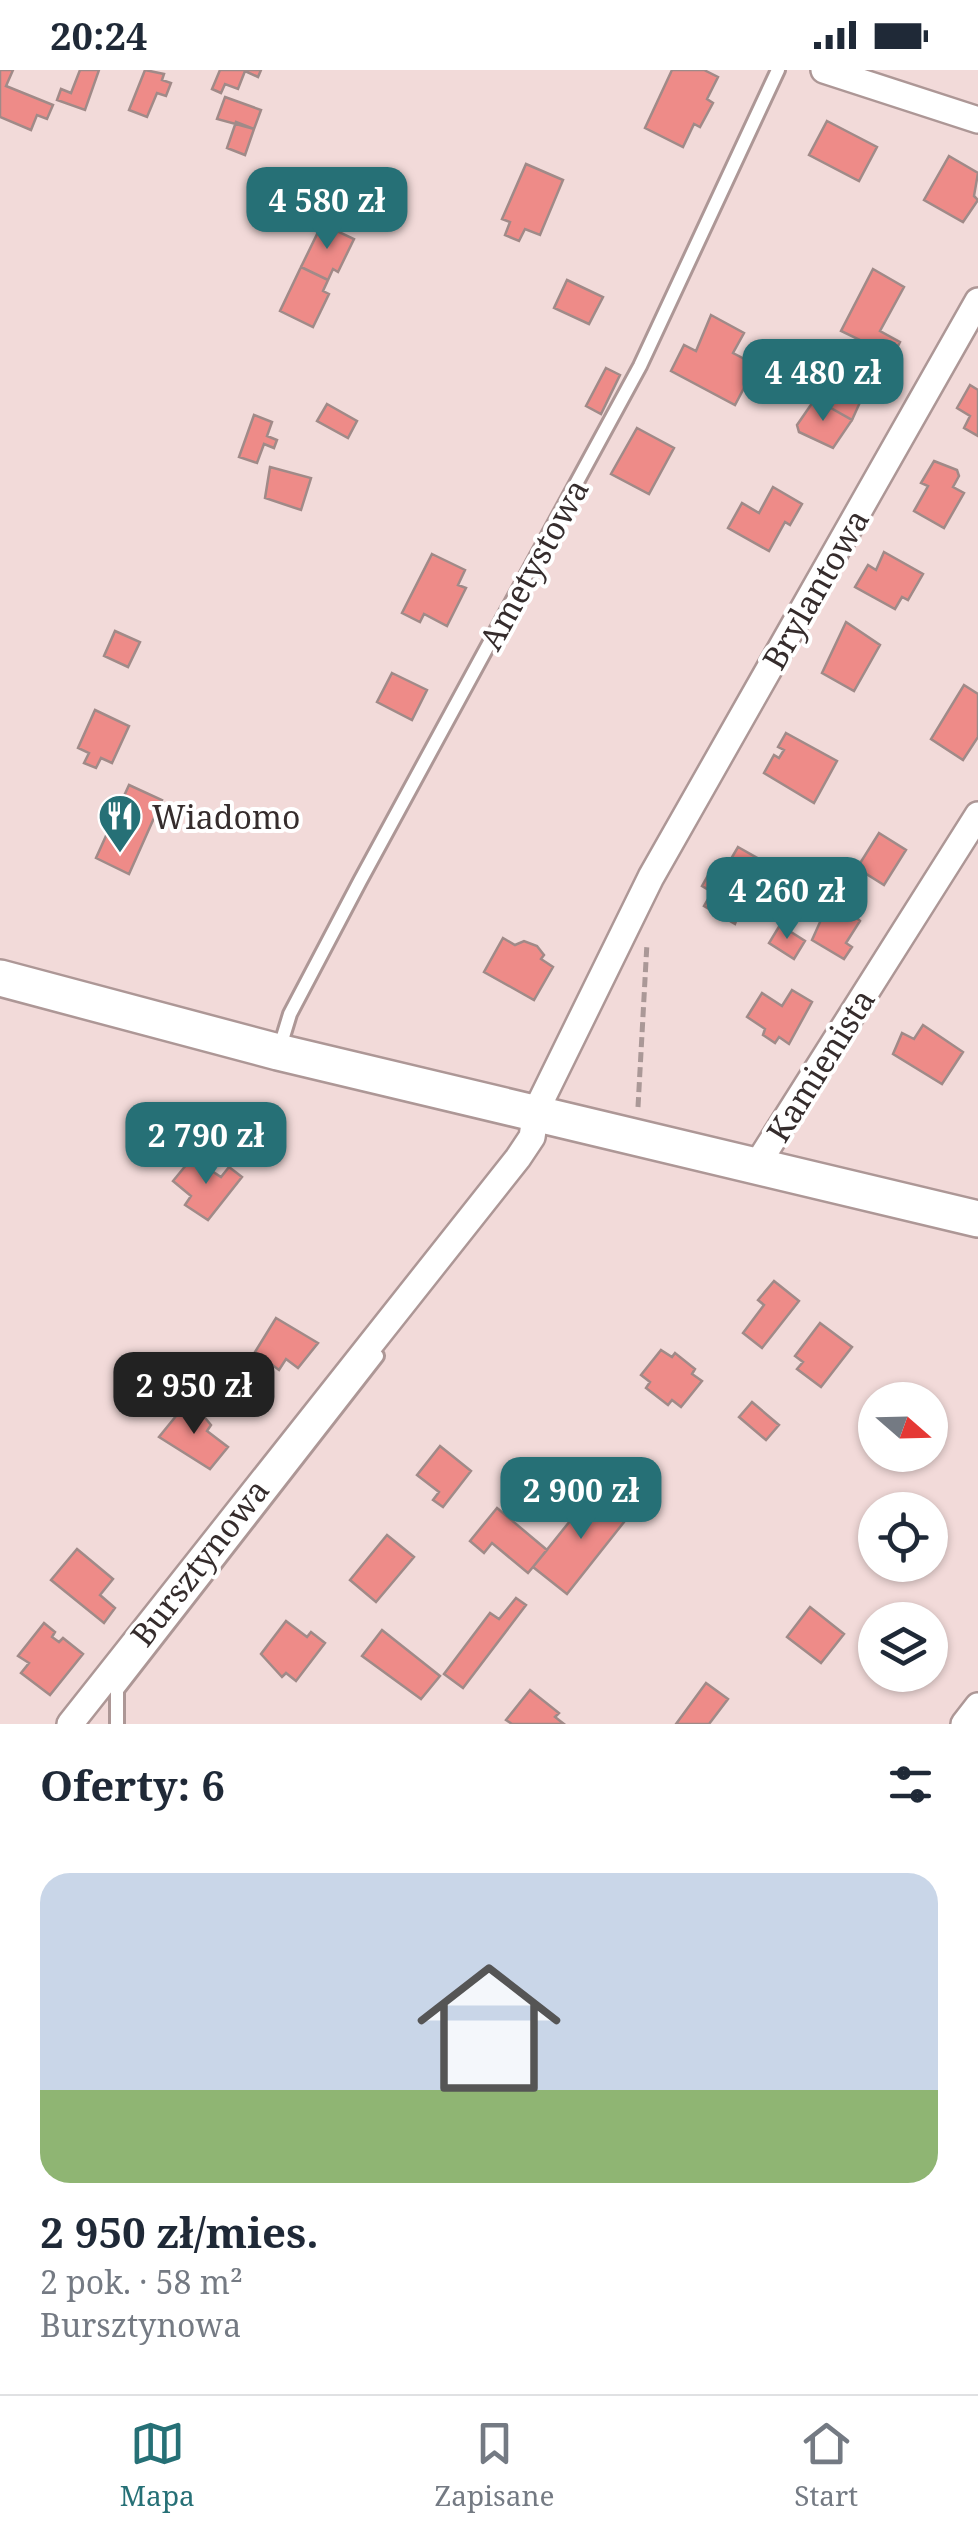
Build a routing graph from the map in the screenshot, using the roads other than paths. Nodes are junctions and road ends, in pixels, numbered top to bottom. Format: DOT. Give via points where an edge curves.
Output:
graph roads {
  1 [pos="778,70"];
  2 [pos="824,70"];
  3 [pos="978,120"];
  4 [pos="978,301"];
  5 [pos="978,814"];
  6 [pos="0,978"];
  7 [pos="278,1052"];
  8 [pos="548,1114"];
  9 [pos="758,1164"];
  10 [pos="978,1219"];
  11 [pos="978,1706"];
  12 [pos="70,1724"];
  13 [pos="117,1724"];
  14 [pos="964,1724"];
  1 -- 7 [label="lane, Ametystowa" via="640,366 299,997"];
  2 -- 3 [label="street"];
  4 -- 8 [label="street, Brylantowa" via="651,877"];
  5 -- 9 [label="street, Kamienista"];
  6 -- 7 [label="street"];
  7 -- 8 [label="street"];
  8 -- 9 [label="street"];
  8 -- 12 [label="street, Bursztynowa"];
  8 -- 13 [label="lane" via="118,1690"];
  9 -- 10 [label="street"];
  11 -- 14 [label="street"];
}
